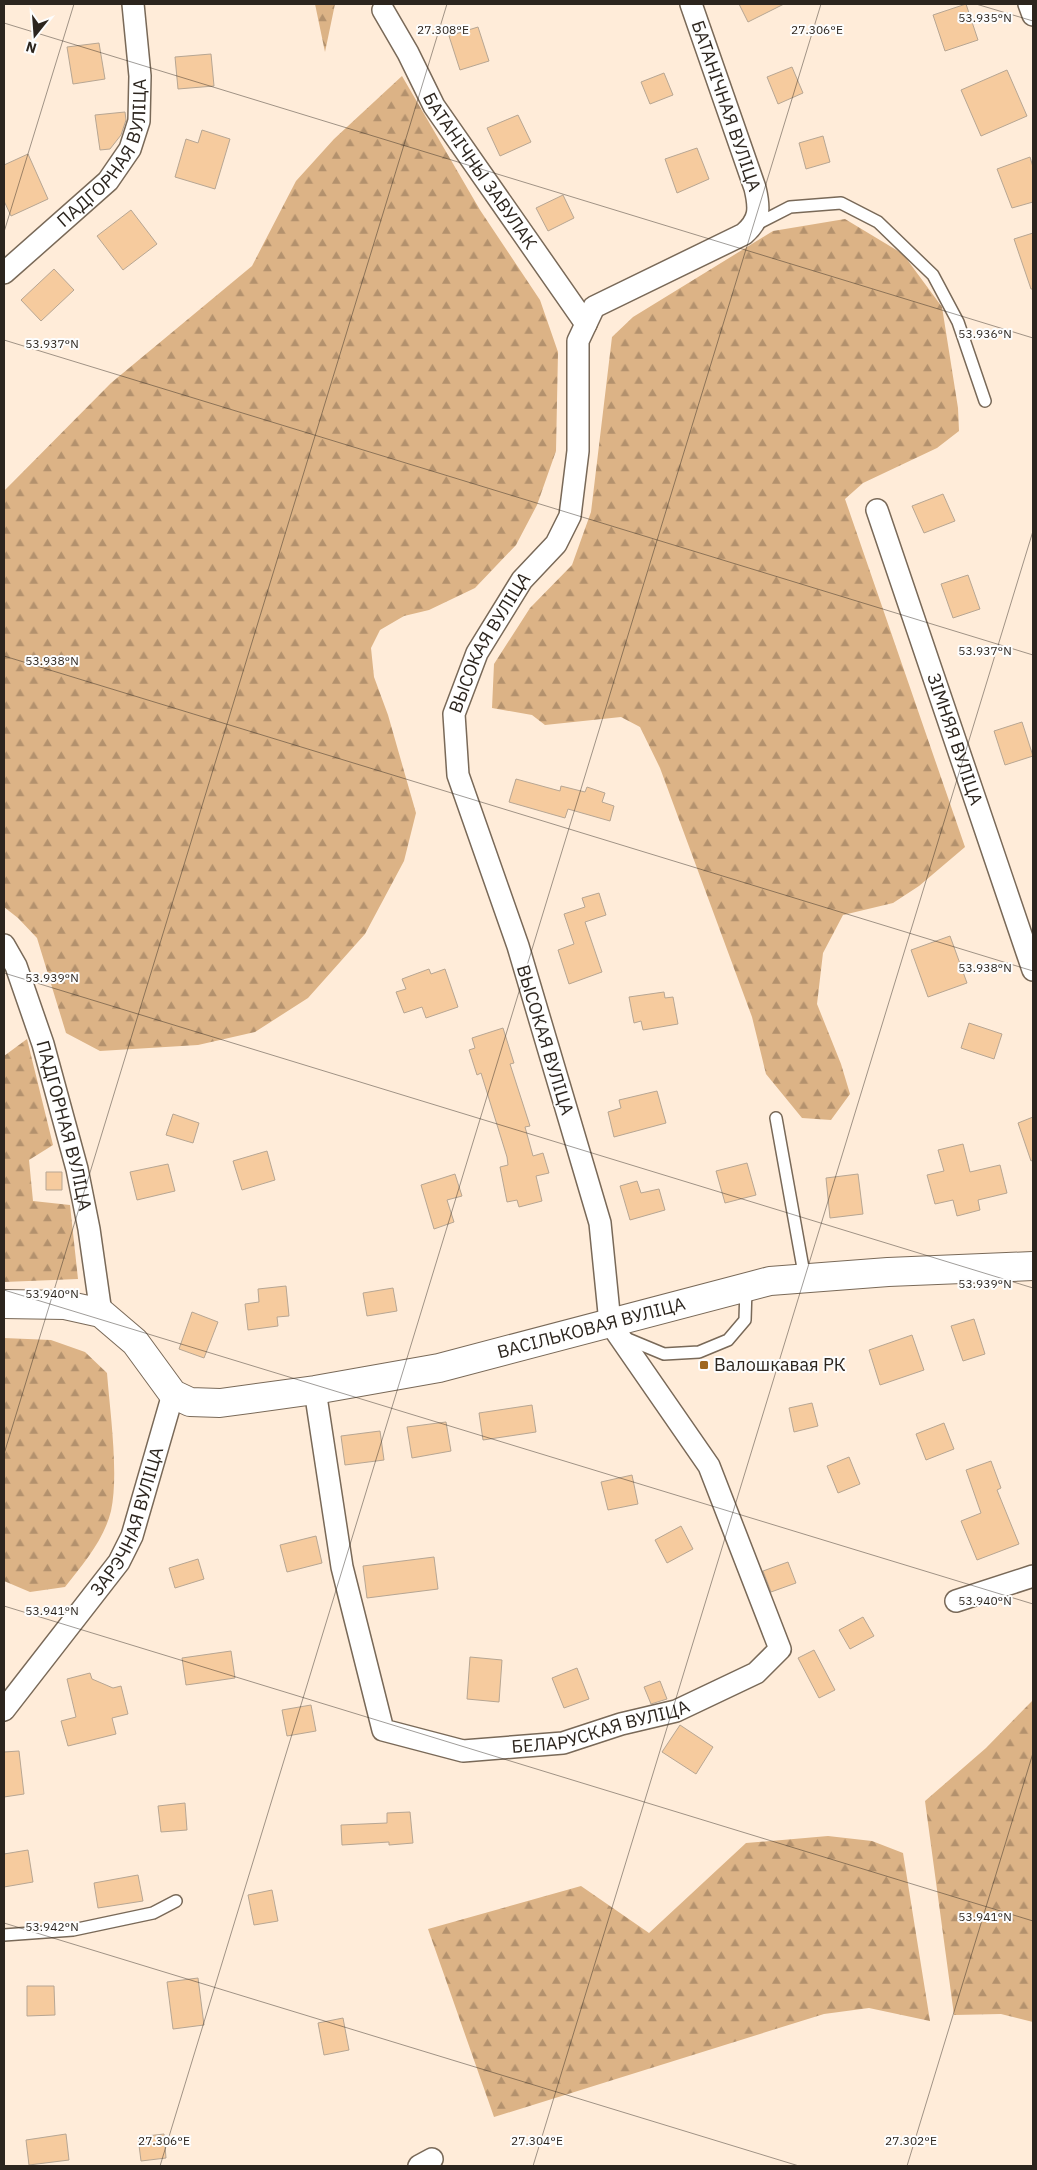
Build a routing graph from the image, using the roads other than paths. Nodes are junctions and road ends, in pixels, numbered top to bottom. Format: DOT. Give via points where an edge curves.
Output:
graph roads {
  1 [pos="133,4"];
  2 [pos="691,4"];
  3 [pos="1029,4"];
  4 [pos="383,10"];
  5 [pos="1033,15"];
  6 [pos="749,230"];
  7 [pos="4,274"];
  8 [pos="586,324"];
  9 [pos="985,401"];
  10 [pos="877,510"];
  11 [pos="4,945"];
  12 [pos="1033,970"];
  13 [pos="776,1118"];
  14 [pos="1033,1266"];
  15 [pos="805,1278"];
  16 [pos="746,1288"];
  17 [pos="4,1304"];
  18 [pos="101,1313"];
  19 [pos="615,1329"];
  20 [pos="167,1386"];
  21 [pos="316,1390"];
  22 [pos="1033,1576"];
  23 [pos="956,1601"];
  24 [pos="4,1710"];
  25 [pos="176,1901"];
  26 [pos="4,1935"];
  1 -- 7 [label="street, ПАДГОРНАЯ ВУЛІЦА" via="140,76 139,120 130,149 108,181"];
  2 -- 6 [label="street, БАТАНІЧНАЯ ВУЛІЦА" via="755,188 758,213"];
  3 -- 5 [label="street"];
  4 -- 8 [label="street, БАТАНІЧНЫ ЗАВУЛАК" via="434,106"];
  6 -- 8 [label="street, ВЫСОКАЯ ВУЛІЦА" via="594,307"];
  6 -- 9 [label="lane" via="790,207 841,204 878,222 933,275 958,322"];
  8 -- 19 [label="street, ВЫСОКАЯ ВУЛІЦА" via="578,341 578,452 570,516 556,544 522,580 477,652 454,714 458,775 518,946 600,1224"];
  10 -- 12 [label="street, ЗІМНЯЯ ВУЛІЦА"];
  11 -- 18 [label="street, ПАДГОРНАЯ ВУЛІЦА" via="16,966 43,1044 76,1168"];
  13 -- 15 [label="lane"];
  14 -- 15 [label="street, ВАСІЛЬКОВАЯ ВУЛІЦА"];
  15 -- 16 [label="street, ВАСІЛЬКОВАЯ ВУЛІЦА" via="770,1281"];
  16 -- 19 [label="street, ВАСІЛЬКОВАЯ ВУЛІЦА"];
  16 -- 19 [label="lane" via="745,1320 728,1340 699,1352 664,1354"];
  17 -- 18 [label="street" via="65,1305"];
  18 -- 20 [label="street" via="135,1342"];
  19 -- 21 [label="street, ВАСІЛЬКОВАЯ ВУЛІЦА" via="439,1368"];
  19 -- 21 [label="street, БЕЛАРУСКАЯ ВУЛІЦА" via="709,1466 780,1649 756,1673 676,1711 563,1743 463,1751 383,1730 342,1567"];
  20 -- 21 [label="street, ВАСІЛЬКОВАЯ ВУЛІЦА" via="190,1402 220,1403"];
  20 -- 24 [label="street, ЗАРЭЧНАЯ ВУЛІЦА" via="132,1536 119,1562"];
  22 -- 23 [label="street"];
  25 -- 26 [label="lane" via="152,1913 73,1930"];
}
